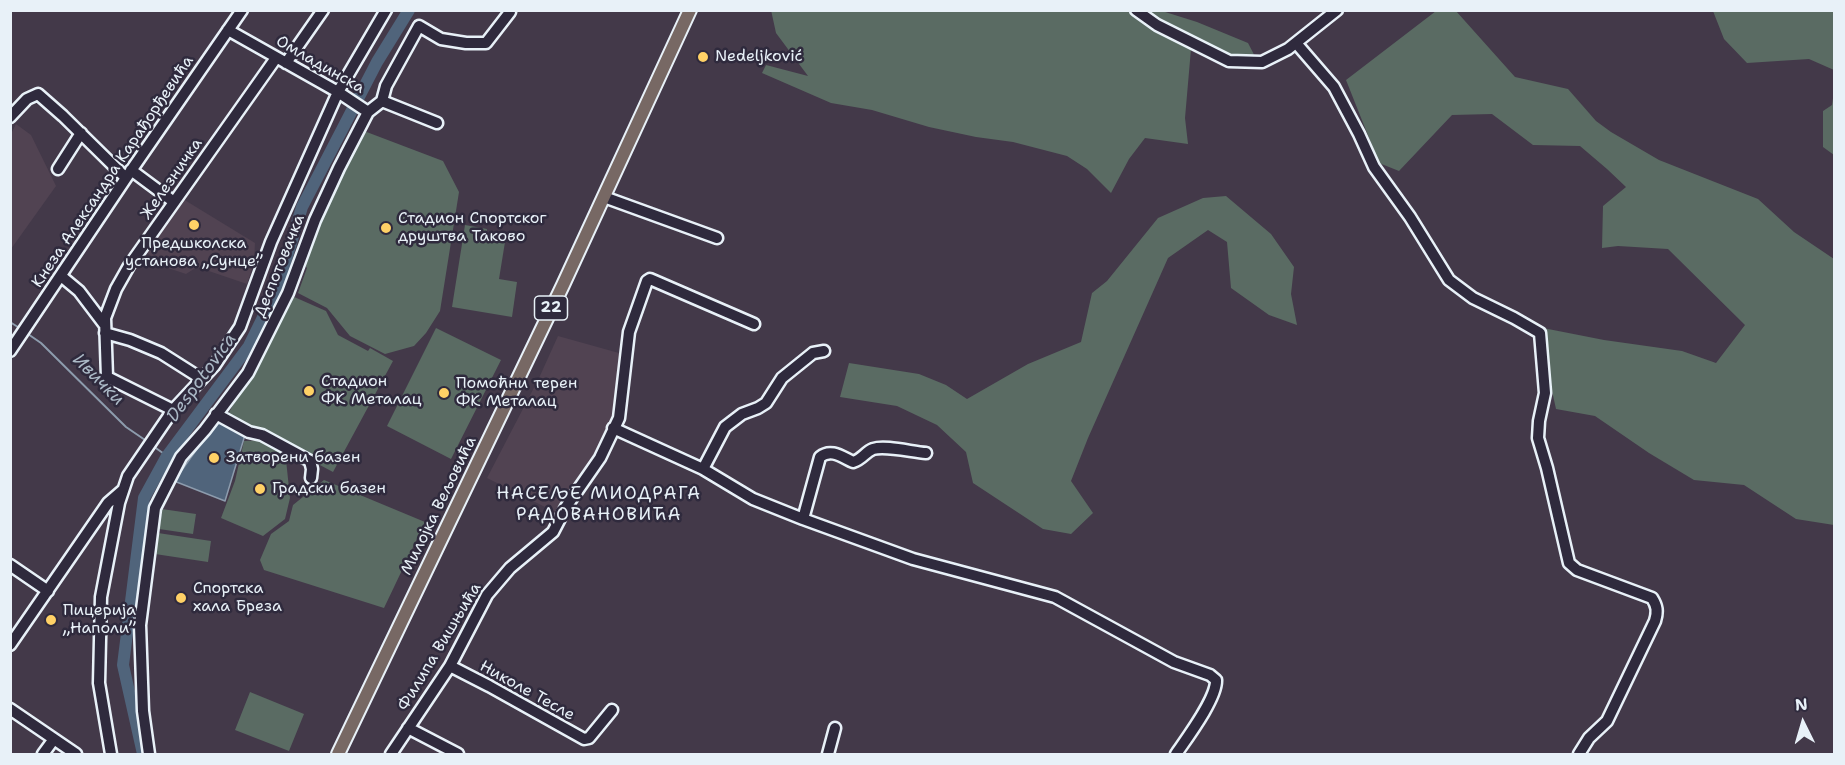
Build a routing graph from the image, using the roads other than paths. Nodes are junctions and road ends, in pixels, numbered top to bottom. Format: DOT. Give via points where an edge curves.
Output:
graph roads {
  1 [pos="242,10"];
  2 [pos="323,10"];
  3 [pos="386,10"];
  4 [pos="690,10"];
  5 [pos="1136,10"];
  6 [pos="1337,10"];
  7 [pos="510,12"];
  8 [pos="228,30"];
  9 [pos="1296,43"];
  10 [pos="281,60"];
  11 [pos="341,94"];
  12 [pos="382,101"];
  13 [pos="366,110"];
  14 [pos="10,117"];
  15 [pos="437,123"];
  16 [pos="81,133"];
  17 [pos="58,168"];
  18 [pos="128,174"];
  19 [pos="604,196"];
  20 [pos="174,202"];
  21 [pos="717,238"];
  22 [pos="61,276"];
  23 [pos="754,324"];
  24 [pos="104,328"];
  25 [pos="10,351"];
  26 [pos="824,351"];
  27 [pos="202,379"];
  28 [pos="173,410"];
  29 [pos="216,414"];
  30 [pos="613,428"];
  31 [pos="926,453"];
  32 [pos="703,469"];
  33 [pos="310,478"];
  34 [pos="123,490"];
  35 [pos="803,519"];
  36 [pos="10,565"];
  37 [pos="48,591"];
  38 [pos="10,645"];
  39 [pos="450,666"];
  40 [pos="10,709"];
  41 [pos="612,710"];
  42 [pos="408,728"];
  43 [pos="835,728"];
  44 [pos="54,739"];
  45 [pos="43,754"];
  46 [pos="76,754"];
  47 [pos="111,754"];
  48 [pos="148,754"];
  49 [pos="338,754"];
  50 [pos="391,754"];
  51 [pos="458,754"];
  52 [pos="828,754"];
  53 [pos="1176,754"];
  54 [pos="1580,754"];
  1 -- 8 [label="street, Кнеза Александра Карађорђевића"];
  2 -- 10 [label="street, Железничка"];
  3 -- 11 [label="street"];
  4 -- 19 [label="main road, Милојка Вељовића / 22"];
  5 -- 9 [label="street" via="1157,25 1229,61 1262,62"];
  6 -- 9 [label="street"];
  7 -- 12 [label="street, Омладинска" via="486,43 441,39 419,26 386,86"];
  8 -- 10 [label="street, Омладинска"];
  8 -- 18 [label="street, Кнеза Александра Карађорђевића"];
  9 -- 54 [label="street" via="1334,87 1374,167 1449,280 1473,298 1540,333 1545,393 1538,438 1569,563 1577,570 1652,598 1656,605 1655,621 1607,721 1589,738"];
  10 -- 11 [label="street, Омладинска"];
  10 -- 20 [label="street, Железничка"];
  11 -- 13 [label="street, Омладинска"];
  11 -- 27 [label="street" via="271,242 240,327"];
  12 -- 13 [label="street, Омладинска"];
  12 -- 15 [label="street"];
  13 -- 29 [label="street, Деспотовачка" via="315,220 288,293 248,373"];
  14 -- 16 [label="street" via="27,99 38,94"];
  16 -- 17 [label="street"];
  16 -- 18 [label="street"];
  18 -- 20 [label="street"];
  18 -- 22 [label="street, Кнеза Александра Карађорђевића"];
  19 -- 21 [label="street"];
  19 -- 49 [label="main road, Милојка Вељовића / 22"];
  20 -- 24 [label="street, Железничка" via="129,266 106,312"];
  22 -- 24 [label="street" via="79,291"];
  22 -- 25 [label="street, Кнеза Александра Карађорђевића"];
  23 -- 30 [label="street, Филипа Вишњића" via="647,281 629,332 619,418"];
  24 -- 27 [label="street" via="161,353"];
  24 -- 28 [label="street" via="107,377"];
  26 -- 32 [label="street" via="813,353 782,378 766,403 725,427"];
  27 -- 28 [label="street"];
  28 -- 34 [label="street" via="132,467"];
  29 -- 33 [label="street" via="309,461"];
  29 -- 48 [label="street, Деспотовачка" via="181,457 155,508 140,625"];
  30 -- 32 [label="street"];
  30 -- 39 [label="street, Филипа Вишњића" via="600,458 554,532 510,568 487,595"];
  31 -- 35 [label="street" via="879,448 853,462 832,452 824,453"];
  32 -- 35 [label="street" via="753,499"];
  34 -- 37 [label="street" via="108,503"];
  34 -- 47 [label="street" via="100,597 99,682"];
  35 -- 53 [label="street" via="913,559 1055,597 1174,662 1210,675 1216,680 1215,689"];
  36 -- 37 [label="street"];
  37 -- 38 [label="street"];
  39 -- 41 [label="street, Николе Тесле" via="584,739"];
  39 -- 42 [label="street, Филипа Вишњића"];
  40 -- 44 [label="street"];
  42 -- 50 [label="street, Филипа Вишњића"];
  42 -- 51 [label="street"];
  43 -- 52 [label="street"];
  44 -- 45 [label="street"];
  44 -- 46 [label="street"];
}
